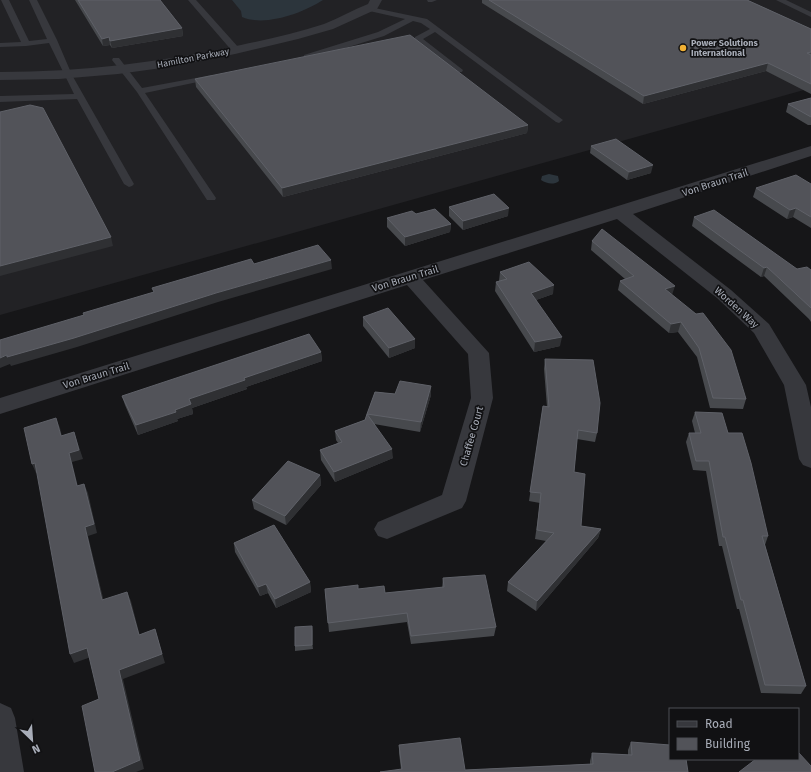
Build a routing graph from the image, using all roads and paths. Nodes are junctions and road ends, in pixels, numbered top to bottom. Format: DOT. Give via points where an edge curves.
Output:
graph roads {
  1 [pos="5,0"];
  2 [pos="33,0"];
  3 [pos="192,0"];
  4 [pos="356,0"];
  5 [pos="780,0"];
  6 [pos="372,4"];
  7 [pos="344,6"];
  8 [pos="811,15"];
  9 [pos="319,16"];
  10 [pos="412,18"];
  11 [pos="435,29"];
  12 [pos="52,40"];
  13 [pos="226,40"];
  14 [pos="26,44"];
  15 [pos="0,45"];
  16 [pos="236,50"];
  17 [pos="296,60"];
  18 [pos="0,64"];
  19 [pos="120,66"];
  20 [pos="66,69"];
  21 [pos="459,70"];
  22 [pos="222,75"];
  23 [pos="0,76"];
  24 [pos="140,91"];
  25 [pos="80,96"];
  26 [pos="0,99"];
  27 [pos="559,120"];
  28 [pos="811,151"];
  29 [pos="793,157"];
  30 [pos="811,167"];
  31 [pos="129,184"];
  32 [pos="212,198"];
  33 [pos="621,213"];
  34 [pos="410,277"];
  35 [pos="0,406"];
  36 [pos="811,459"];
  37 [pos="386,528"];
  38 [pos="0,718"];
  39 [pos="8,772"];
  1 -- 14 [label="lane"];
  2 -- 12 [label="lane"];
  3 -- 13 [label="lane"];
  4 -- 7 [label="street"];
  5 -- 8 [label="lane"];
  6 -- 10 [label="lane"];
  6 -- 16 [label="street, Hamilton Parkway" via="329,26 306,34"];
  9 -- 13 [label="street, Hamilton Parkway"];
  10 -- 11 [label="lane" via="424,21"];
  10 -- 17 [label="lane" via="381,34"];
  11 -- 21 [label="lane" via="418,39"];
  11 -- 27 [label="lane"];
  12 -- 14 [label="lane"];
  12 -- 20 [label="lane"];
  13 -- 16 [label="lane"];
  13 -- 19 [label="street, Hamilton Parkway"];
  14 -- 15 [label="lane"];
  16 -- 19 [label="street, Hamilton Parkway"];
  18 -- 20 [label="street, Hamilton Parkway"];
  19 -- 20 [label="street, Hamilton Parkway"];
  19 -- 24 [label="lane"];
  20 -- 23 [label="street, Hamilton Parkway"];
  20 -- 25 [label="lane"];
  22 -- 24 [label="lane"];
  24 -- 32 [label="lane"];
  25 -- 26 [label="lane"];
  25 -- 31 [label="lane"];
  28 -- 29 [label="street, Von Braun Trail"];
  29 -- 30 [label="street"];
  29 -- 33 [label="street, Von Braun Trail"];
  33 -- 34 [label="street, Von Braun Trail"];
  33 -- 36 [label="street, Worden Way" via="724,294 762,329 795,385"];
  34 -- 35 [label="street, Von Braun Trail"];
  34 -- 37 [label="street, Chaffee Court" via="478,353 482,398 453,501"];
  38 -- 39 [label="street"];
}
